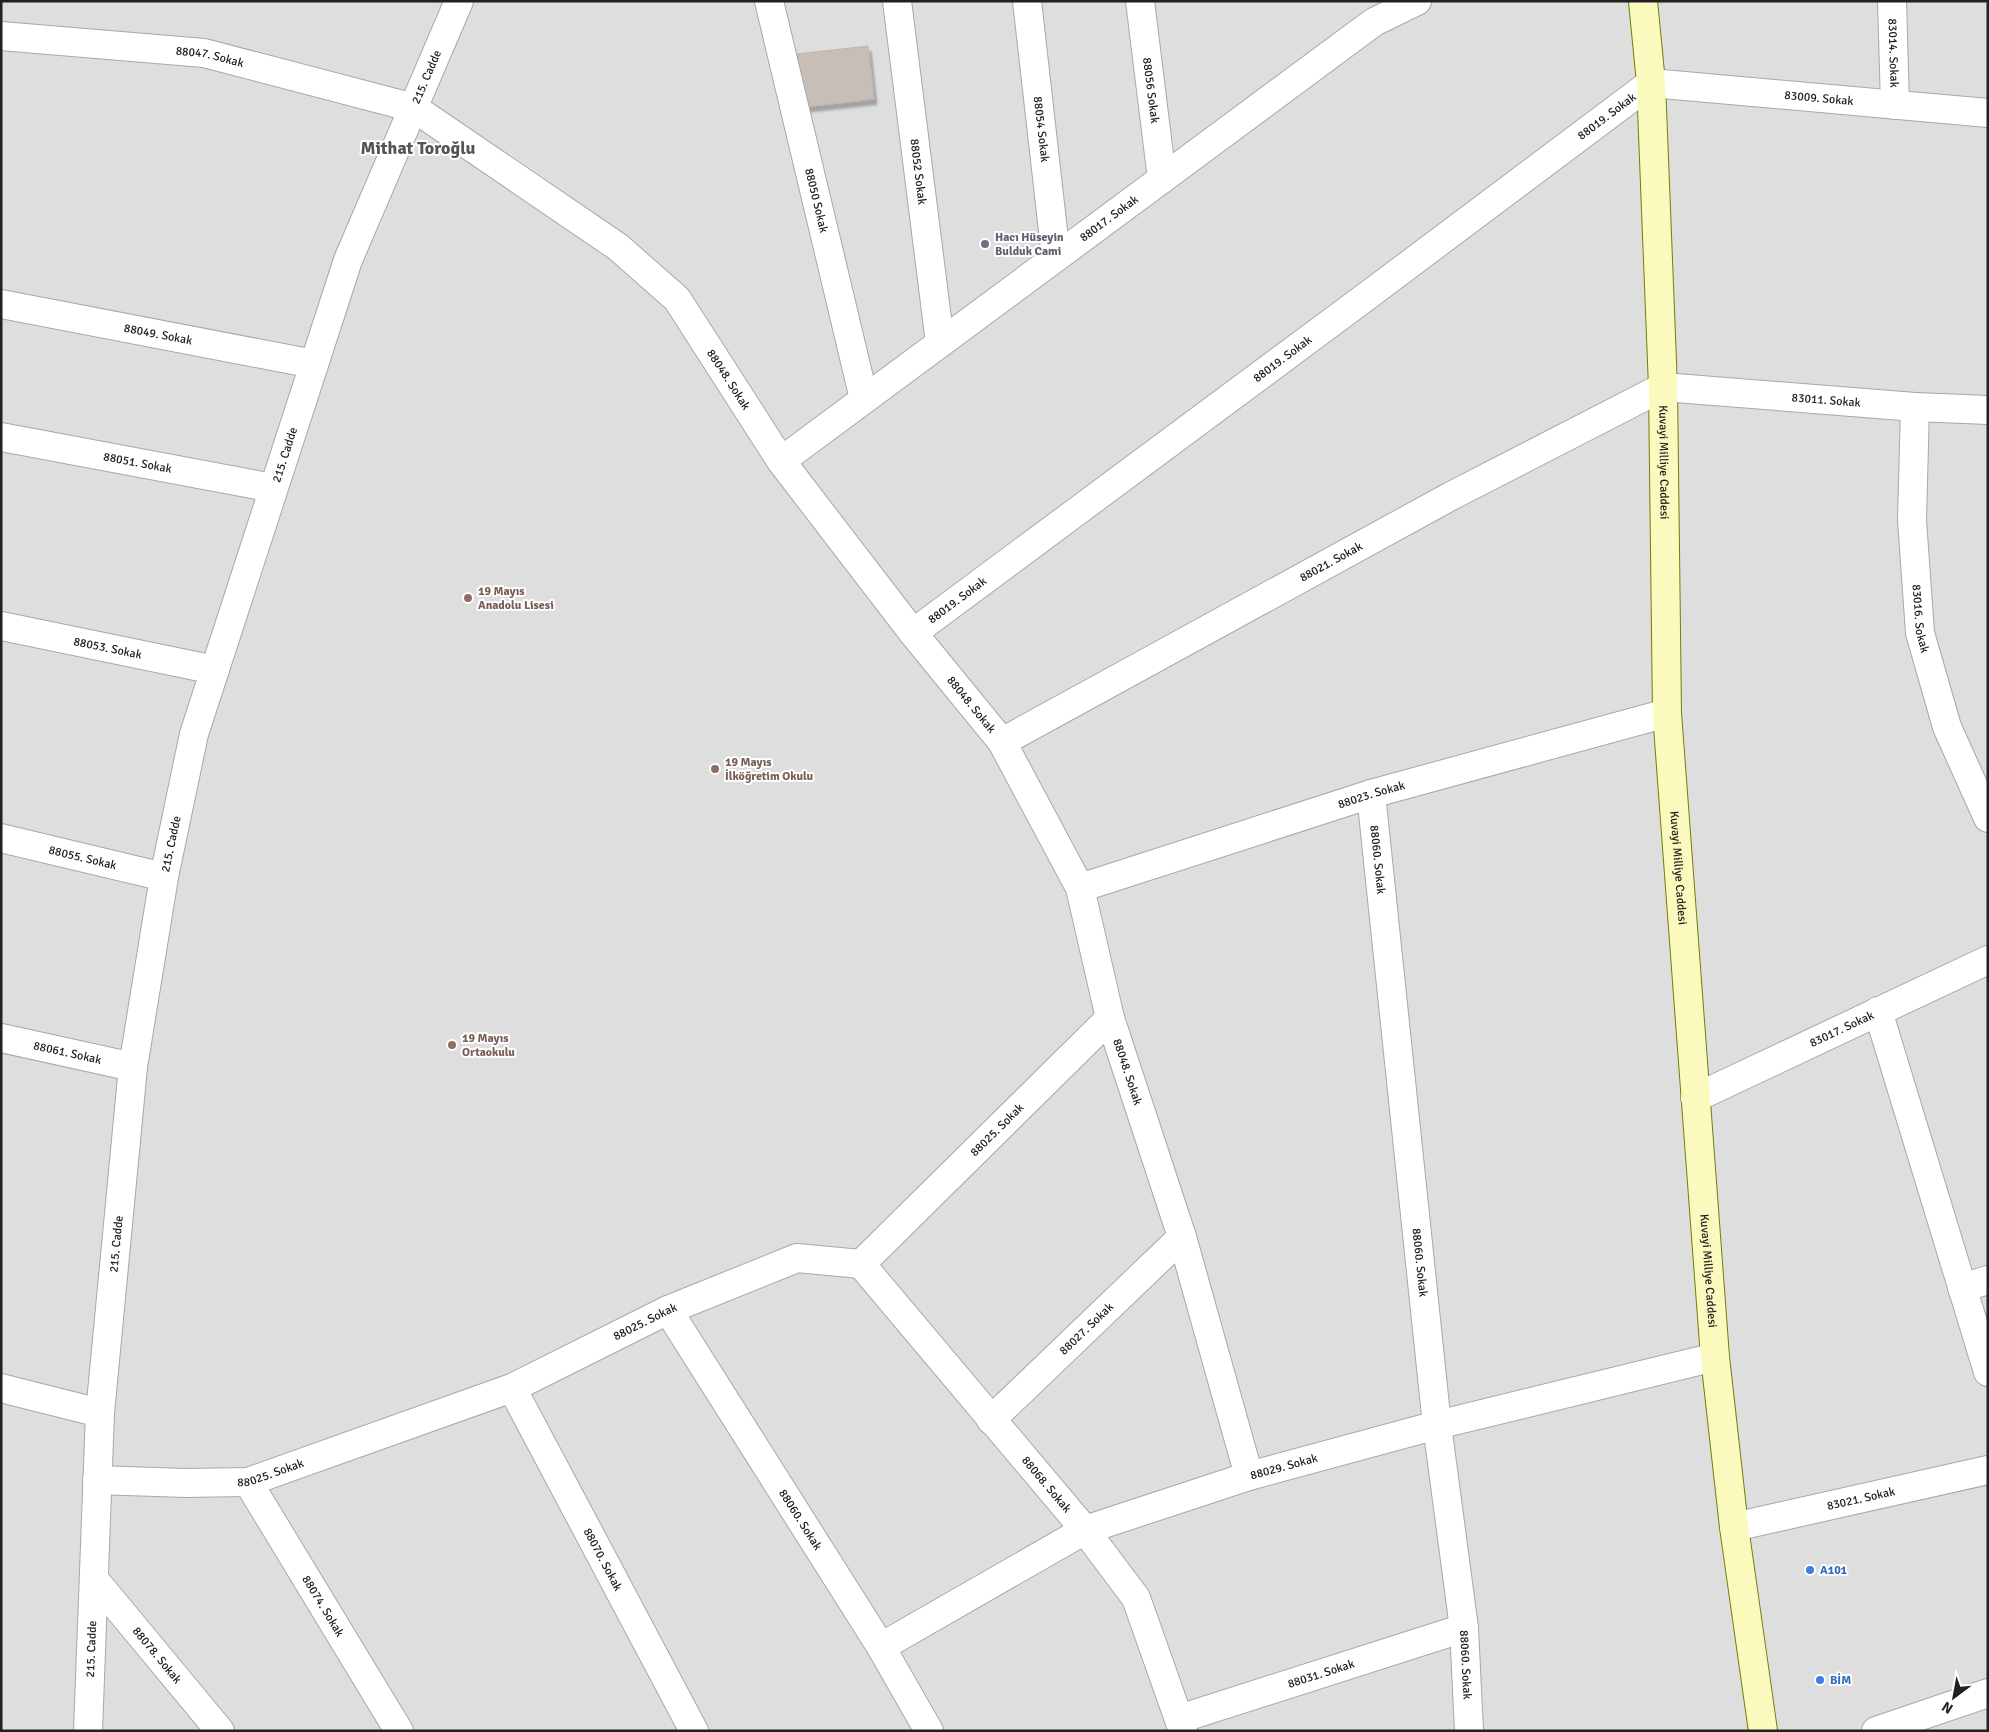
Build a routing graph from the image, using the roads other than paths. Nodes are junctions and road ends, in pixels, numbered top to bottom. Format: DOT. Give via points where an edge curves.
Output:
graph roads {
  1 [pos="459,1"];
  2 [pos="769,1"];
  3 [pos="897,1"];
  4 [pos="1027,1"];
  5 [pos="1140,1"];
  6 [pos="1417,1"];
  7 [pos="1643,1"];
  8 [pos="1892,1"];
  9 [pos="1373,11"];
  10 [pos="1,36"];
  11 [pos="1651,83"];
  12 [pos="1895,105"];
  13 [pos="414,108"];
  14 [pos="1988,113"];
  15 [pos="1162,179"];
  16 [pos="1056,257"];
  17 [pos="1,304"];
  18 [pos="940,343"];
  19 [pos="314,364"];
  20 [pos="1663,387"];
  21 [pos="864,400"];
  22 [pos="1915,407"];
  23 [pos="1988,410"];
  24 [pos="1,437"];
  25 [pos="780,461"];
  26 [pos="274,488"];
  27 [pos="1,626"];
  28 [pos="913,633"];
  29 [pos="215,670"];
  30 [pos="1667,713"];
  31 [pos="1002,742"];
  32 [pos="1371,794"];
  33 [pos="1988,818"];
  34 [pos="1,838"];
  35 [pos="164,877"];
  36 [pos="1080,888"];
  37 [pos="1988,960"];
  38 [pos="1878,1011"];
  39 [pos="1110,1018"];
  40 [pos="1,1038"];
  41 [pos="133,1067"];
  42 [pos="1695,1098"];
  43 [pos="1182,1237"];
  44 [pos="861,1264"];
  45 [pos="1988,1280"];
  46 [pos="1962,1288"];
  47 [pos="668,1310"];
  48 [pos="1715,1357"];
  49 [pos="1988,1372"];
  50 [pos="1,1388"];
  51 [pos="512,1388"];
  52 [pos="100,1413"];
  53 [pos="991,1420"];
  54 [pos="1437,1425"];
  55 [pos="1988,1470"];
  56 [pos="1249,1476"];
  57 [pos="97,1480"];
  58 [pos="248,1482"];
  59 [pos="1734,1527"];
  60 [pos="1084,1530"];
  61 [pos="94,1579"];
  62 [pos="1464,1628"];
  63 [pos="881,1647"];
  64 [pos="1988,1693"];
  65 [pos="1181,1725"];
  66 [pos="88,1731"];
  67 [pos="220,1731"];
  68 [pos="399,1731"];
  69 [pos="694,1731"];
  70 [pos="929,1731"];
  71 [pos="1469,1731"];
  72 [pos="1763,1731"];
  73 [pos="1876,1731"];
  1 -- 13 [label="street, 215. Cadde"];
  2 -- 21 [label="street, 88050 Sokak"];
  3 -- 18 [label="street, 88052 Sokak"];
  4 -- 16 [label="street, 88054 Sokak"];
  5 -- 15 [label="street, 88056 Sokak"];
  6 -- 9 [label="street, 88017. Sokak"];
  7 -- 11 [label="street, Kuvayi Milliye Caddesi"];
  8 -- 12 [label="street, 83014. Sokak"];
  9 -- 15 [label="street, 88017. Sokak"];
  10 -- 13 [label="street, 88047. Sokak" via="204,53"];
  11 -- 12 [label="street, 83009. Sokak"];
  11 -- 20 [label="street, Kuvayi Milliye Caddesi"];
  11 -- 28 [label="street, 88019. Sokak"];
  12 -- 14 [label="street, 83009. Sokak"];
  13 -- 19 [label="street, 215. Cadde" via="348,260"];
  13 -- 25 [label="street, 88048. Sokak" via="618,247 677,299"];
  15 -- 16 [label="street, 88017. Sokak"];
  16 -- 18 [label="street, 88017. Sokak"];
  17 -- 19 [label="street, 88049. Sokak"];
  18 -- 21 [label="street, 88017. Sokak"];
  19 -- 26 [label="street, 215. Cadde"];
  20 -- 22 [label="street, 83011. Sokak"];
  20 -- 30 [label="street, Kuvayi Milliye Caddesi"];
  20 -- 31 [label="street, 88021. Sokak" via="1450,496"];
  21 -- 25 [label="street, 88017. Sokak"];
  22 -- 23 [label="street, 83011. Sokak"];
  22 -- 33 [label="street, 83016. Sokak" via="1912,520 1920,633 1947,727"];
  24 -- 26 [label="street, 88051. Sokak"];
  25 -- 28 [label="street, 88048. Sokak"];
  26 -- 29 [label="street, 215. Cadde"];
  27 -- 29 [label="street, 88053. Sokak"];
  28 -- 31 [label="street, 88048. Sokak"];
  29 -- 35 [label="street, 215. Cadde" via="194,734"];
  30 -- 32 [label="street, 88023. Sokak"];
  30 -- 42 [label="street, Kuvayi Milliye Caddesi"];
  31 -- 36 [label="street, 88048. Sokak"];
  32 -- 36 [label="street, 88023. Sokak"];
  32 -- 54 [label="street, 88060. Sokak"];
  34 -- 35 [label="street, 88055. Sokak"];
  35 -- 41 [label="street, 215. Cadde"];
  36 -- 39 [label="street, 88048. Sokak"];
  37 -- 38 [label="street, 83017. Sokak"];
  38 -- 42 [label="street, 83017. Sokak"];
  38 -- 46 [label="street"];
  39 -- 43 [label="street, 88048. Sokak"];
  39 -- 44 [label="street, 88025. Sokak"];
  40 -- 41 [label="street, 88061. Sokak"];
  41 -- 52 [label="street, 215. Cadde"];
  42 -- 48 [label="street, Kuvayi Milliye Caddesi"];
  43 -- 53 [label="street, 88027. Sokak"];
  43 -- 56 [label="street, 88048. Sokak"];
  44 -- 47 [label="street, 88025. Sokak" via="797,1258"];
  44 -- 53 [label="street, 88068. Sokak"];
  45 -- 46 [label="street"];
  46 -- 49 [label="street"];
  47 -- 51 [label="street, 88025. Sokak"];
  47 -- 63 [label="street, 88060. Sokak"];
  48 -- 54 [label="street, 88029. Sokak"];
  48 -- 59 [label="street, Kuvayi Milliye Caddesi"];
  50 -- 52 [label="street"];
  51 -- 58 [label="street, 88025. Sokak"];
  51 -- 69 [label="street, 88070. Sokak"];
  52 -- 57 [label="street, 215. Cadde"];
  53 -- 60 [label="street, 88068. Sokak"];
  54 -- 56 [label="street, 88029. Sokak"];
  54 -- 62 [label="street, 88060. Sokak"];
  55 -- 59 [label="street, 83021. Sokak"];
  56 -- 60 [label="street, 88029. Sokak"];
  57 -- 58 [label="street, 88025. Sokak"];
  57 -- 61 [label="street, 215. Cadde"];
  58 -- 68 [label="street, 88074. Sokak"];
  59 -- 72 [label="street, Kuvayi Milliye Caddesi"];
  60 -- 63 [label="street, 88029. Sokak"];
  60 -- 65 [label="street, 88068. Sokak" via="1136,1598"];
  61 -- 66 [label="street, 215. Cadde"];
  61 -- 67 [label="street, 88078. Sokak"];
  62 -- 65 [label="street, 88031. Sokak"];
  62 -- 71 [label="street, 88060. Sokak"];
  63 -- 70 [label="street, 88060. Sokak"];
  64 -- 73 [label="street"];
}
